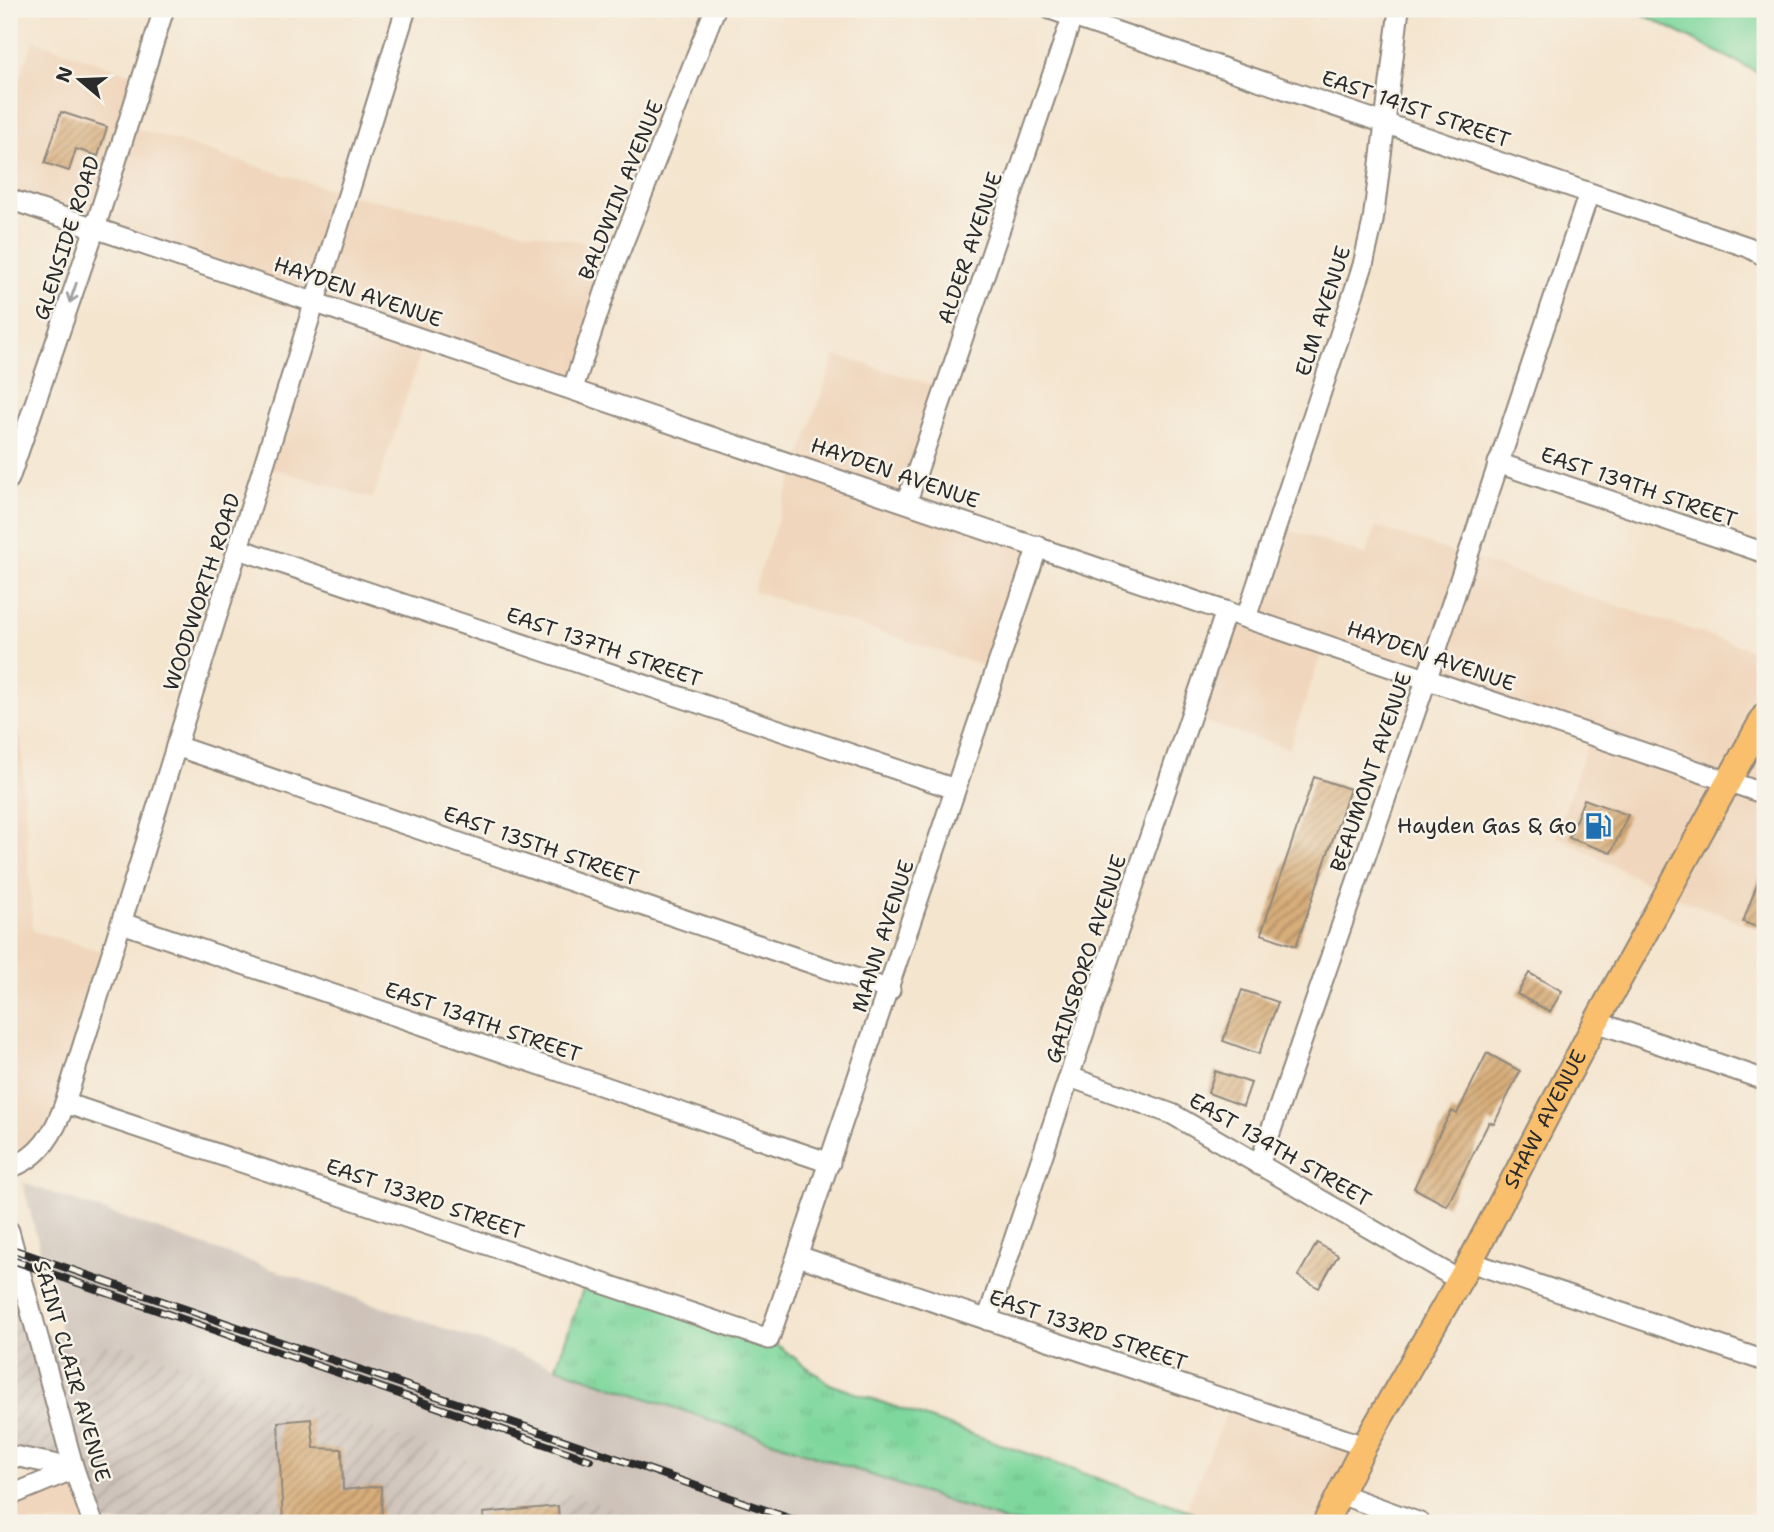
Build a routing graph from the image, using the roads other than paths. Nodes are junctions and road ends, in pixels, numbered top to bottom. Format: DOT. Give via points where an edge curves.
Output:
graph roads {
  1 [pos="164,9"];
  2 [pos="406,9"];
  3 [pos="715,9"];
  4 [pos="1051,9"];
  5 [pos="1399,9"];
  6 [pos="1074,13"];
  7 [pos="1386,122"];
  8 [pos="1589,193"];
  9 [pos="9,198"];
  10 [pos="95,228"];
  11 [pos="1765,256"];
  12 [pos="317,302"];
  13 [pos="573,388"];
  14 [pos="1498,463"];
  15 [pos="9,479"];
  16 [pos="907,501"];
  17 [pos="1038,546"];
  18 [pos="239,549"];
  19 [pos="1765,553"];
  20 [pos="1226,611"];
  21 [pos="1246,618"];
  22 [pos="1427,678"];
  23 [pos="1765,715"];
  24 [pos="176,746"];
  25 [pos="1732,781"];
  26 [pos="955,789"];
  27 [pos="1765,794"];
  28 [pos="122,923"];
  29 [pos="891,990"];
  30 [pos="1596,1021"];
  31 [pos="1070,1077"];
  32 [pos="1765,1080"];
  33 [pos="65,1103"];
  34 [pos="830,1163"];
  35 [pos="1259,1165"];
  36 [pos="9,1168"];
  37 [pos="9,1231"];
  38 [pos="798,1256"];
  39 [pos="1465,1271"];
  40 [pos="987,1320"];
  41 [pos="769,1339"];
  42 [pos="1765,1362"];
  43 [pos="1364,1446"];
  44 [pos="9,1455"];
  45 [pos="74,1469"];
  46 [pos="1340,1494"];
  47 [pos="9,1496"];
  48 [pos="93,1523"];
  49 [pos="1325,1523"];
  50 [pos="1420,1523"];
  1 -- 10 [label="street, GLENSIDE ROAD"];
  2 -- 12 [label="street, WOODWORTH ROAD"];
  3 -- 13 [label="street, BALDWIN AVENUE" via="612,271"];
  4 -- 6 [label="street, EAST 141ST STREET"];
  5 -- 7 [label="street, ELM AVENUE"];
  6 -- 7 [label="street, EAST 141ST STREET"];
  6 -- 16 [label="street, ALDER AVENUE"];
  7 -- 8 [label="street, EAST 141ST STREET"];
  7 -- 21 [label="street, ELM AVENUE" via="1363,265"];
  8 -- 11 [label="street, EAST 141ST STREET"];
  8 -- 14 [label="street, BEAUMONT AVENUE"];
  9 -- 10 [label="street, HAYDEN AVENUE"];
  10 -- 12 [label="street, HAYDEN AVENUE"];
  10 -- 15 [label="street, GLENSIDE ROAD, one-way"];
  12 -- 13 [label="street, HAYDEN AVENUE"];
  12 -- 18 [label="street, WOODWORTH ROAD"];
  13 -- 16 [label="street, HAYDEN AVENUE"];
  14 -- 19 [label="street, EAST 139TH STREET"];
  14 -- 22 [label="street, BEAUMONT AVENUE"];
  16 -- 17 [label="street, HAYDEN AVENUE"];
  17 -- 20 [label="street, HAYDEN AVENUE"];
  17 -- 26 [label="street, MANN AVENUE"];
  18 -- 24 [label="street, WOODWORTH ROAD"];
  18 -- 26 [label="street, EAST 137TH STREET"];
  20 -- 21 [label="street, HAYDEN AVENUE"];
  20 -- 31 [label="street, GAINSBORO AVENUE"];
  21 -- 22 [label="street, HAYDEN AVENUE"];
  22 -- 25 [label="street, HAYDEN AVENUE"];
  22 -- 35 [label="street, BEAUMONT AVENUE"];
  23 -- 25 [label="main road, SHAW AVENUE"];
  24 -- 28 [label="street, WOODWORTH ROAD"];
  24 -- 29 [label="street, EAST 135TH STREET"];
  25 -- 27 [label="street, HAYDEN AVENUE"];
  25 -- 30 [label="main road, SHAW AVENUE"];
  26 -- 29 [label="street, MANN AVENUE"];
  28 -- 33 [label="street, WOODWORTH ROAD"];
  28 -- 34 [label="street, EAST 134TH STREET"];
  29 -- 34 [label="street, MANN AVENUE"];
  30 -- 32 [label="street"];
  30 -- 39 [label="main road, SHAW AVENUE"];
  31 -- 35 [label="street, EAST 134TH STREET" via="1172,1114"];
  31 -- 40 [label="street, GAINSBORO AVENUE"];
  33 -- 36 [label="street, WOODWORTH ROAD" via="50,1138"];
  33 -- 41 [label="street, EAST 133RD STREET"];
  34 -- 38 [label="street, MANN AVENUE"];
  35 -- 39 [label="street, EAST 134TH STREET"];
  37 -- 45 [label="street, SAINT CLAIR AVENUE"];
  38 -- 40 [label="street, EAST 133RD STREET"];
  38 -- 41 [label="street, MANN AVENUE"];
  39 -- 42 [label="street, EAST 134TH STREET"];
  39 -- 43 [label="main road, SHAW AVENUE"];
  40 -- 43 [label="street, EAST 133RD STREET"];
  43 -- 46 [label="main road, SHAW AVENUE"];
  44 -- 45 [label="street"];
  45 -- 47 [label="street"];
  45 -- 48 [label="street, SAINT CLAIR AVENUE"];
  46 -- 49 [label="main road, SHAW AVENUE"];
  46 -- 50 [label="street"];
}
